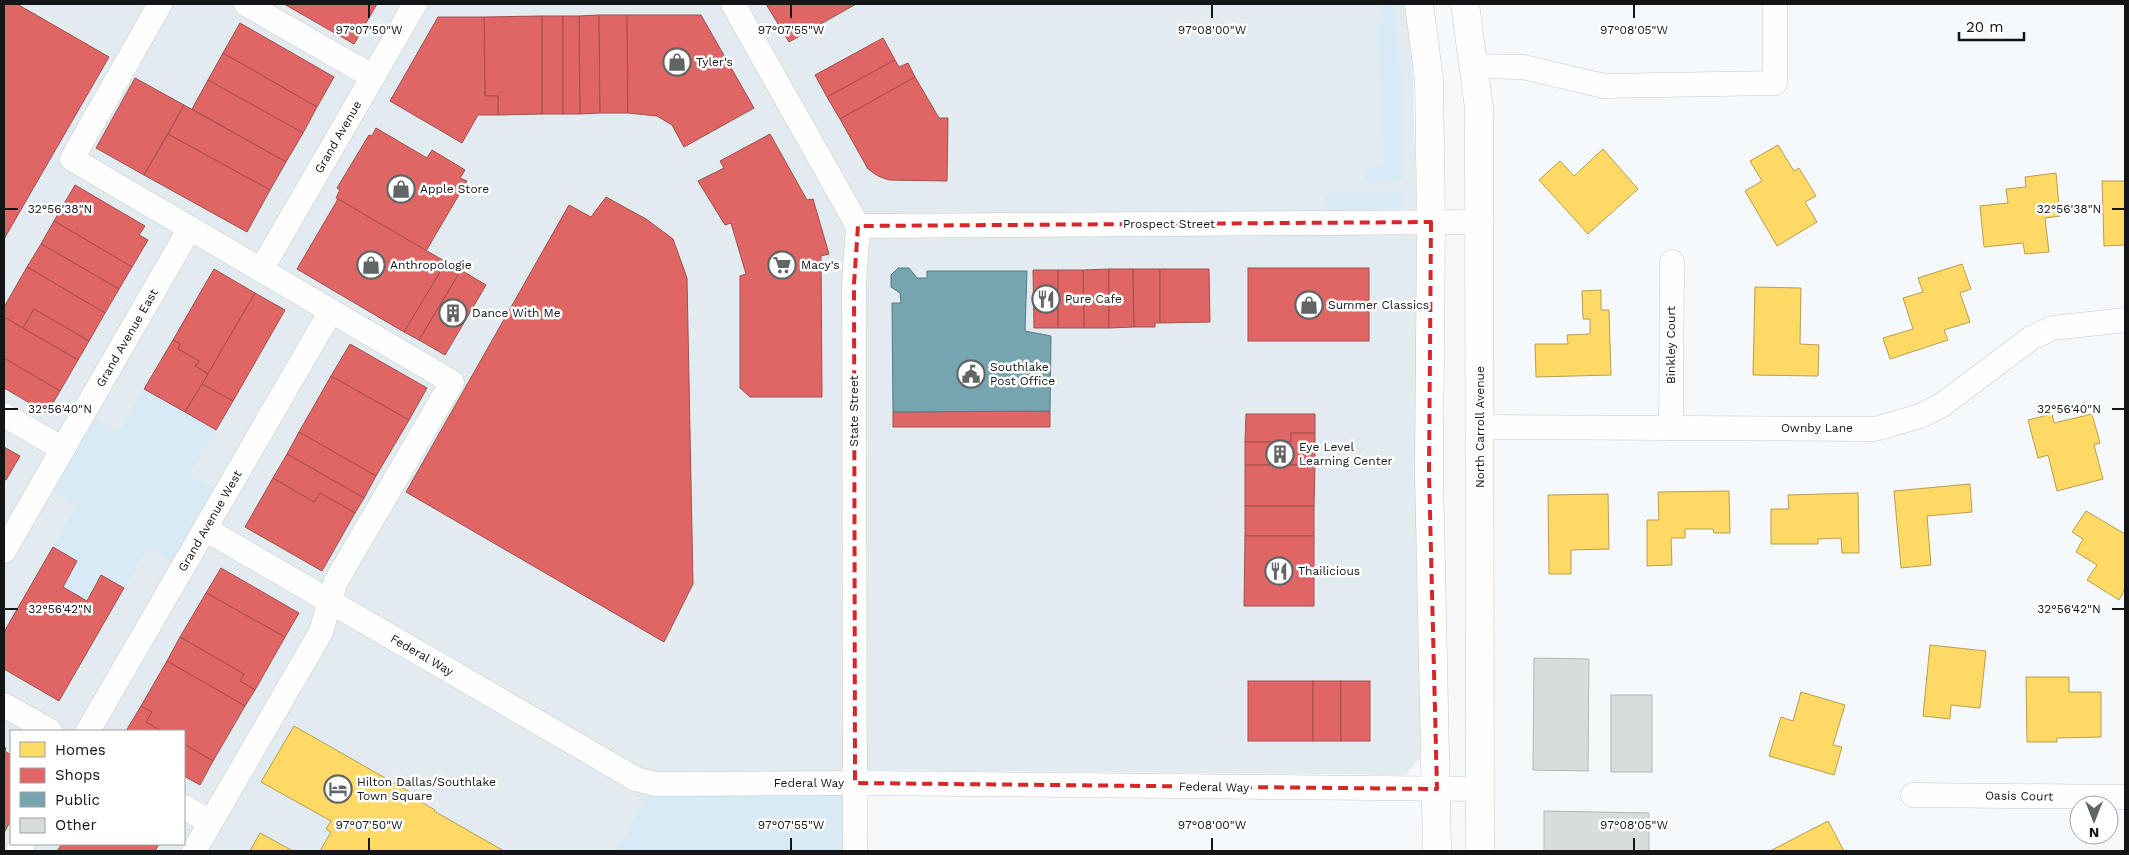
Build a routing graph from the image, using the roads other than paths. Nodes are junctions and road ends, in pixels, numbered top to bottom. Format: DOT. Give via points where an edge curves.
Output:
graph roads {
  1 [pos="160,4"];
  2 [pos="246,4"];
  3 [pos="415,4"];
  4 [pos="733,4"];
  5 [pos="1419,4"];
  6 [pos="1466,4"];
  7 [pos="1775,4"];
  8 [pos="1474,66"];
  9 [pos="373,77"];
  10 [pos="1431,222"];
  11 [pos="1481,222"];
  12 [pos="858,226"];
  13 [pos="190,228"];
  14 [pos="1672,262"];
  15 [pos="261,270"];
  16 [pos="332,311"];
  17 [pos="2125,320"];
  18 [pos="4,415"];
  19 [pos="1479,427"];
  20 [pos="1671,428"];
  21 [pos="63,449"];
  22 [pos="205,530"];
  23 [pos="4,551"];
  24 [pos="329,601"];
  25 [pos="4,705"];
  26 [pos="48,730"];
  27 [pos="89,730"];
  28 [pos="855,783"];
  29 [pos="1437,789"];
  30 [pos="1480,789"];
  31 [pos="1913,795"];
  32 [pos="2125,797"];
  33 [pos="185,808"];
  34 [pos="210,822"];
  35 [pos="194,851"];
  36 [pos="855,851"];
  37 [pos="1437,851"];
  38 [pos="1480,851"];
  1 -- 13 [label="street" via="72,159"];
  2 -- 9 [label="street"];
  3 -- 9 [label="street, Grand Avenue"];
  4 -- 12 [label="street"];
  5 -- 10 [label="main road" via="1429,79"];
  6 -- 8 [label="main road, North Carroll Avenue"];
  7 -- 8 [label="street" via="1775,83 1604,86 1523,67"];
  8 -- 11 [label="main road, North Carroll Avenue" via="1479,108"];
  9 -- 15 [label="street, Grand Avenue"];
  10 -- 11 [label="street, Prospect Street"];
  10 -- 12 [label="street, Prospect Street"];
  10 -- 29 [label="main road" via="1429,473"];
  11 -- 19 [label="main road, North Carroll Avenue"];
  12 -- 28 [label="street, State Street" via="854,284"];
  13 -- 15 [label="street"];
  13 -- 21 [label="street, Grand Avenue East"];
  14 -- 20 [label="street, Binkley Court"];
  15 -- 16 [label="street"];
  16 -- 22 [label="street, Grand Avenue West"];
  16 -- 24 [label="street" via="452,382 339,576"];
  17 -- 20 [label="street, Ownby Lane" via="2053,328 2031,338 1942,405 1920,416 1875,429"];
  18 -- 21 [label="street"];
  19 -- 20 [label="street, Ownby Lane"];
  19 -- 30 [label="main road, North Carroll Avenue"];
  21 -- 23 [label="street, Grand Avenue East"];
  22 -- 24 [label="street, Federal Way"];
  22 -- 27 [label="street, Grand Avenue West"];
  24 -- 28 [label="street, Federal Way" via="636,779 655,784"];
  24 -- 34 [label="street" via="320,632"];
  25 -- 26 [label="street"];
  28 -- 29 [label="street, Federal Way"];
  28 -- 36 [label="street, State Street"];
  29 -- 30 [label="street, Federal Way"];
  29 -- 37 [label="main road"];
  30 -- 38 [label="main road, North Carroll Avenue"];
  31 -- 32 [label="street, Oasis Court"];
  33 -- 34 [label="street"];
  34 -- 35 [label="street"];
}
